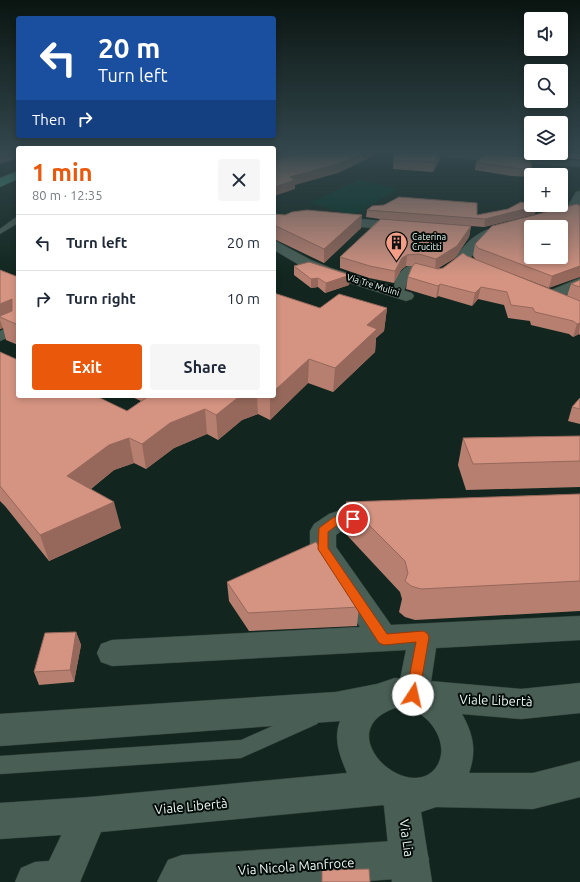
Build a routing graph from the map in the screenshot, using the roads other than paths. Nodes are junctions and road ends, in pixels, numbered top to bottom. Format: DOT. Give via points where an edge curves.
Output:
graph roads {
  1 [pos="580,195"];
  2 [pos="576,212"];
  3 [pos="16,221"];
  4 [pos="276,222"];
  5 [pos="374,225"];
  6 [pos="421,229"];
  7 [pos="0,232"];
  8 [pos="468,232"];
  9 [pos="484,233"];
  10 [pos="363,236"];
  11 [pos="276,245"];
  12 [pos="442,272"];
  13 [pos="499,276"];
  14 [pos="580,283"];
  15 [pos="402,294"];
  16 [pos="568,304"];
  17 [pos="16,328"];
  18 [pos="0,337"];
  19 [pos="400,517"];
  20 [pos="580,628"];
  21 [pos="423,637"];
  22 [pos="384,639"];
  23 [pos="112,653"];
  24 [pos="413,695"];
  25 [pos="378,697"];
  26 [pos="580,698"];
  27 [pos="336,707"];
  28 [pos="0,730"];
  29 [pos="0,765"];
  30 [pos="580,779"];
  31 [pos="437,790"];
  32 [pos="392,791"];
  33 [pos="90,815"];
  34 [pos="0,821"];
  35 [pos="411,871"];
  36 [pos="180,878"];
  37 [pos="35,882"];
  1 -- 2 [label="street"];
  2 -- 9 [label="street"];
  3 -- 7 [label="lane"];
  4 -- 5 [label="street" via="307,218"];
  5 -- 6 [label="street"];
  5 -- 10 [label="street"];
  8 -- 9 [label="street"];
  9 -- 13 [label="street" via="458,261"];
  11 -- 15 [label="street, Via Tre Mulini" via="306,263 331,266"];
  12 -- 15 [label="street" via="437,276 410,268 403,277"];
  14 -- 16 [label="street" via="543,293"];
  17 -- 18 [label="street"];
  19 -- 22 [label="street" via="338,520 323,531 323,549"];
  20 -- 21 [label="street"];
  21 -- 22 [label="street"];
  21 -- 24 [label="street"];
  22 -- 23 [label="street"];
  24 -- 25 [label="street, Viale Libertà" via="395,693"];
  24 -- 26 [label="street, Viale Libertà" via="521,704"];
  24 -- 31 [label="street, Viale Libertà" via="429,702 444,714 455,735 457,761 450,778"];
  25 -- 27 [label="street, Viale Libertà"];
  25 -- 32 [label="street, Viale Libertà" via="360,713 353,728 353,747 367,775"];
  27 -- 28 [label="street, Viale Libertà"];
  27 -- 29 [label="lane" via="241,748"];
  30 -- 31 [label="street, Viale Libertà" via="533,791"];
  31 -- 32 [label="street, Viale Libertà" via="420,795"];
  32 -- 33 [label="street, Viale Libertà"];
  32 -- 35 [label="street, Via Lia"];
  33 -- 34 [label="street, Viale Libertà"];
  33 -- 37 [label="street" via="61,880"];
  35 -- 36 [label="street, Via Nicola Manfroce"];
}
